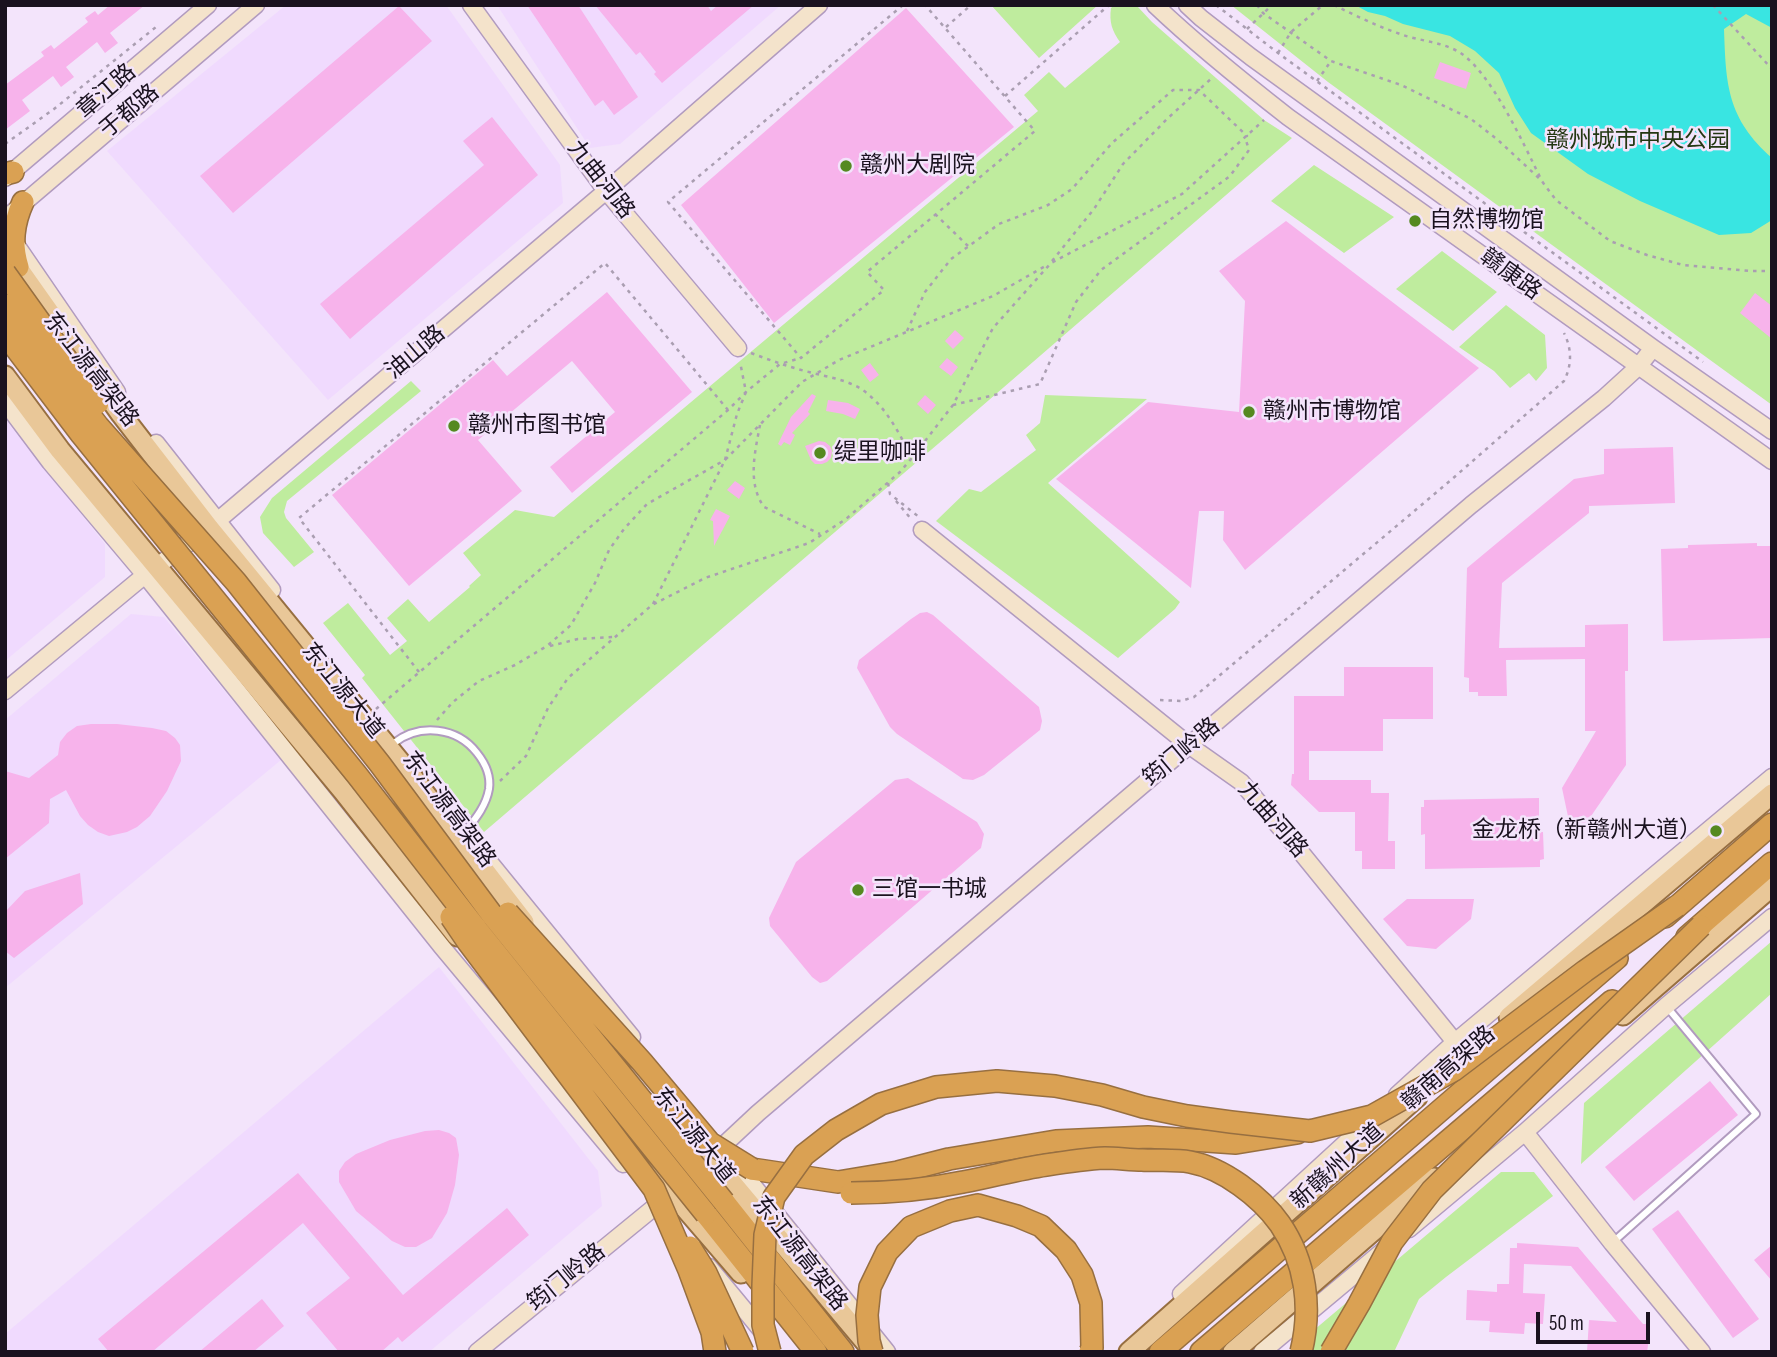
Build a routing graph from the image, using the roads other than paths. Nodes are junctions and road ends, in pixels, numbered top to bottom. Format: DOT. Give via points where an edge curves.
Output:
graph roads {
  1 [pos="208,5"];
  2 [pos="256,5"];
  3 [pos="471,5"];
  4 [pos="819,5"];
  5 [pos="1155,5"];
  6 [pos="1187,5"];
  7 [pos="7,175"];
  8 [pos="606,191"];
  9 [pos="23,202"];
  10 [pos="5,219"];
  11 [pos="12,253"];
  12 [pos="5,304"];
  13 [pos="5,334"];
  14 [pos="738,348"];
  15 [pos="1653,348"];
  16 [pos="5,357"];
  17 [pos="1638,367"];
  18 [pos="5,376"];
  19 [pos="5,402"];
  20 [pos="1772,431"];
  21 [pos="1772,461"];
  22 [pos="213,525"];
  23 [pos="922,525"];
  24 [pos="151,570"];
  25 [pos="236,582"];
  26 [pos="219,603"];
  27 [pos="5,691"];
  28 [pos="394,743"];
  29 [pos="1190,746"];
  30 [pos="380,764"];
  31 [pos="357,775"];
  32 [pos="1772,777"];
  33 [pos="1772,794"];
  34 [pos="1772,824"];
  35 [pos="466,832"];
  36 [pos="1772,863"];
  37 [pos="1772,886"];
  38 [pos="1677,906"];
  39 [pos="1772,917"];
  40 [pos="1701,926"];
  41 [pos="1666,1006"];
  42 [pos="1455,1042"];
  43 [pos="1310,1130"];
  44 [pos="1525,1132"];
  45 [pos="716,1152"];
  46 [pos="751,1169"];
  47 [pos="656,1197"];
  48 [pos="1612,1243"];
  49 [pos="1359,1304"];
  50 [pos="477,1352"];
  51 [pos="715,1352"];
  52 [pos="743,1352"];
  53 [pos="770,1352"];
  54 [pos="780,1352"];
  55 [pos="807,1352"];
  56 [pos="816,1352"];
  57 [pos="843,1352"];
  58 [pos="873,1352"];
  59 [pos="887,1352"];
  60 [pos="1090,1352"];
  61 [pos="1118,1352"];
  62 [pos="1129,1352"];
  63 [pos="1160,1352"];
  64 [pos="1201,1352"];
  65 [pos="1233,1352"];
  66 [pos="1262,1352"];
  67 [pos="1301,1352"];
  68 [pos="1331,1352"];
  69 [pos="1341,1352"];
  70 [pos="1702,1352"];
  1 -- 7 [label="street, 章江路"];
  2 -- 9 [label="street, 于都路"];
  3 -- 8 [label="street, 九曲河路"];
  4 -- 8 [label="street, 油山路"];
  5 -- 17 [label="street, 赣康路" via="1288,117"];
  6 -- 15 [label="street, 赣康路" via="1251,57"];
  8 -- 14 [label="street, 九曲河路"];
  8 -- 22 [label="street, 油山路"];
  9 -- 10 [label="street, 于都路"];
  9 -- 11 [label="highway"];
  11 -- 22 [label="main road, 东江源大道" via="121,414"];
  11 -- 25 [label="highway, bridge" via="108,417"];
  12 -- 25 [label="highway, 东江源高架路, bridge" via="98,426"];
  13 -- 26 [label="highway, 东江源高架路, bridge"];
  15 -- 17 [label="street, 筠门岭路"];
  15 -- 20 [label="street, 赣康路"];
  16 -- 26 [label="highway, bridge" via="72,444"];
  17 -- 21 [label="street, 赣康路"];
  17 -- 29 [label="street, 筠门岭路"];
  18 -- 24 [label="main road"];
  19 -- 24 [label="street" via="50,462"];
  22 -- 24 [label="street, 油山路"];
  22 -- 28 [label="street"];
  22 -- 45 [label="main road, 东江源大道" via="509,903"];
  23 -- 29 [label="street, 九曲河路"];
  24 -- 27 [label="street, 油山路"];
  24 -- 47 [label="street" via="442,947"];
  24 -- 55 [label="main road" via="343,792 574,1080"];
  25 -- 30 [label="highway, 东江源高架路, bridge"];
  26 -- 31 [label="highway, 东江源高架路, bridge"];
  28 -- 35 [label="street"];
  28 -- 35 [label="lane" via="436,730 469,742 486,764 489,787 482,812"];
  29 -- 42 [label="street, 九曲河路" via="1241,782"];
  29 -- 45 [label="street, 筠门岭路"];
  30 -- 46 [label="highway, bridge" via="710,1143"];
  30 -- 57 [label="highway, 东江源高架路, bridge" via="494,916"];
  31 -- 47 [label="highway, bridge" via="468,942"];
  31 -- 56 [label="highway, 东江源高架路, bridge"];
  32 -- 42 [label="street"];
  33 -- 62 [label="main road, 新赣州大道" via="1458,1061"];
  34 -- 38 [label="highway, 赣南高架路"];
  35 -- 45 [label="street"];
  36 -- 40 [label="highway"];
  37 -- 65 [label="main road"];
  38 -- 43 [label="highway, bridge" via="1454,1070 1372,1116"];
  38 -- 63 [label="highway, 赣南高架路, bridge"];
  39 -- 41 [label="street"];
  40 -- 49 [label="highway, bridge" via="1432,1190 1392,1242"];
  40 -- 64 [label="highway, bridge"];
  41 -- 44 [label="street"];
  41 -- 48 [label="lane" via="1756,1114"];
  42 -- 61 [label="street"];
  43 -- 46 [label="highway, bridge" via="1236,1143 1148,1137 1056,1141 838,1182"];
  43 -- 53 [label="highway, bridge" via="1198,1117 1066,1088 998,1081 936,1087 881,1104 804,1155 774,1197 764,1260 763,1325"];
  44 -- 48 [label="street"];
  44 -- 66 [label="street"];
  45 -- 58 [label="main road, 东江源大道"];
  45 -- 59 [label="street"];
  46 -- 67 [label="highway, bridge" via="814,1189 897,1193 1104,1158 1189,1161 1231,1178 1274,1216 1288,1236 1308,1303"];
  47 -- 50 [label="street, 筠门岭路"];
  47 -- 51 [label="highway, bridge" via="689,1270"];
  47 -- 52 [label="highway, bridge" via="706,1273"];
  47 -- 54 [label="street"];
  48 -- 70 [label="street"];
  49 -- 68 [label="highway, bridge"];
  49 -- 69 [label="highway, bridge"];
  58 -- 60 [label="highway, bridge" via="867,1315 870,1287 887,1252 911,1227 978,1205 1041,1227 1066,1250 1083,1275 1091,1303"];
}
